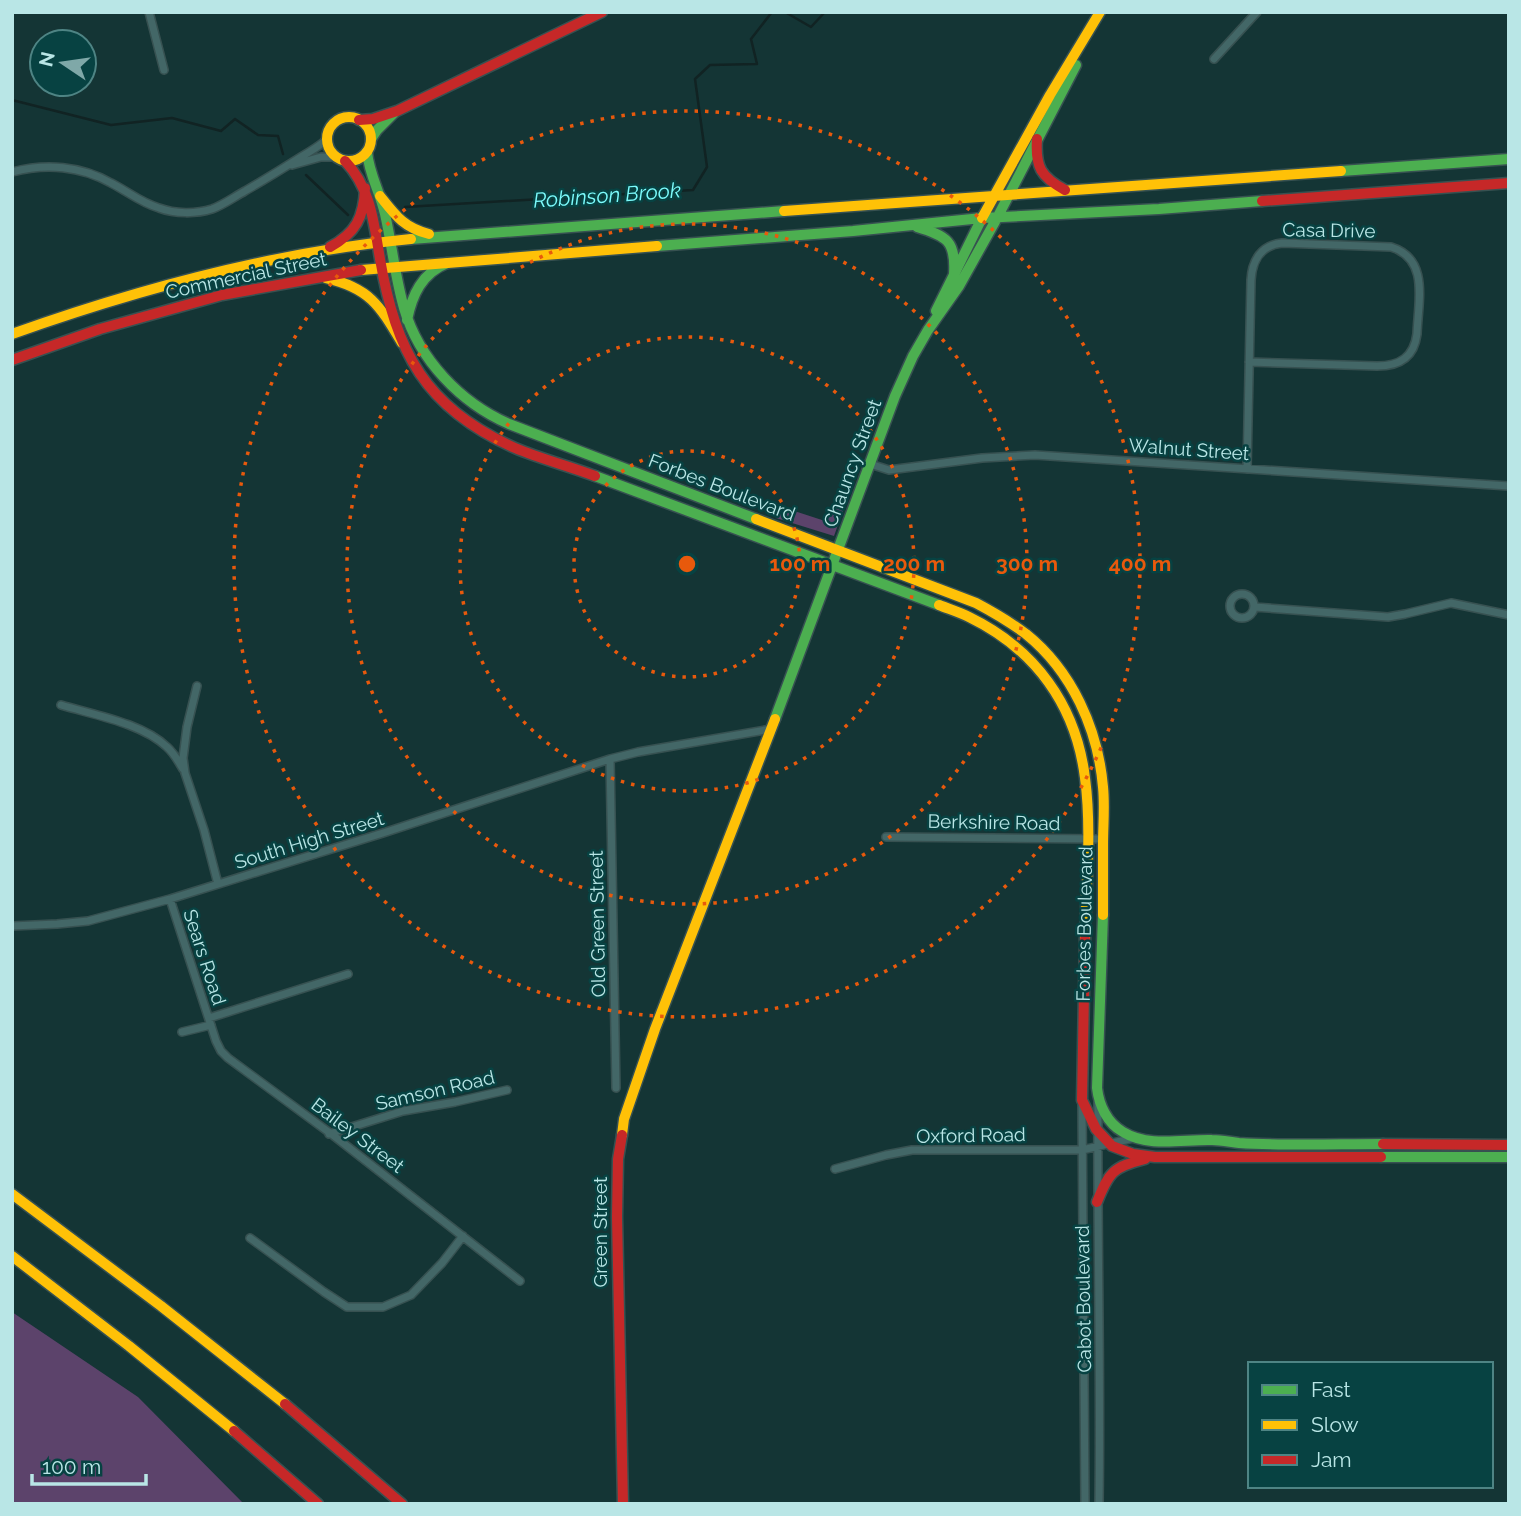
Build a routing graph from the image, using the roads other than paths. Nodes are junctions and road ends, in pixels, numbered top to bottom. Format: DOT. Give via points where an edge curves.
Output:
graph roads {
  1 [pos="149,12"];
  2 [pos="602,12"];
  3 [pos="1101,12"];
  4 [pos="1257,12"];
  5 [pos="1214,59"];
  6 [pos="164,70"];
  7 [pos="397,111"];
  8 [pos="359,120"];
  9 [pos="327,139"];
  10 [pos="371,139"];
  11 [pos="1037,139"];
  12 [pos="367,152"];
  13 [pos="340,159"];
  14 [pos="1509,159"];
  15 [pos="288,166"];
  16 [pos="12,172"];
  17 [pos="1509,183"];
  18 [pos="365,188"];
  19 [pos="1065,191"];
  20 [pos="1008,194"];
  21 [pos="380,196"];
  22 [pos="994,196"];
  23 [pos="982,218"];
  24 [pos="997,218"];
  25 [pos="910,225"];
  26 [pos="439,237"];
  27 [pos="390,242"];
  28 [pos="377,244"];
  29 [pos="323,250"];
  30 [pos="458,260"];
  31 [pos="394,265"];
  32 [pos="381,267"];
  33 [pos="954,274"];
  34 [pos="319,277"];
  35 [pos="407,320"];
  36 [pos="928,330"];
  37 [pos="12,334"];
  38 [pos="402,343"];
  39 [pos="12,360"];
  40 [pos="1249,362"];
  41 [pos="870,464"];
  42 [pos="1247,469"];
  43 [pos="1509,486"];
  44 [pos="839,550"];
  45 [pos="834,565"];
  46 [pos="1254,607"];
  47 [pos="1509,615"];
  48 [pos="197,686"];
  49 [pos="61,705"];
  50 [pos="771,729"];
  51 [pos="610,759"];
  52 [pos="185,773"];
  53 [pos="886,837"];
  54 [pos="1086,839"];
  55 [pos="1103,839"];
  56 [pos="218,884"];
  57 [pos="170,900"];
  58 [pos="12,926"];
  59 [pos="678,971"];
  60 [pos="348,974"];
  61 [pos="210,1022"];
  62 [pos="182,1032"];
  63 [pos="616,1088"];
  64 [pos="507,1090"];
  65 [pos="1098,1094"];
  66 [pos="1082,1100"];
  67 [pos="1097,1131"];
  68 [pos="329,1133"];
  69 [pos="1134,1138"];
  70 [pos="1109,1144"];
  71 [pos="1509,1145"];
  72 [pos="1097,1147"];
  73 [pos="1082,1150"];
  74 [pos="1154,1157"];
  75 [pos="1509,1157"];
  76 [pos="835,1169"];
  77 [pos="12,1194"];
  78 [pos="1097,1202"];
  79 [pos="463,1236"];
  80 [pos="250,1238"];
  81 [pos="12,1256"];
  82 [pos="520,1281"];
  83 [pos="318,1504"];
  84 [pos="402,1504"];
  85 [pos="623,1504"];
  86 [pos="1085,1504"];
  87 [pos="1099,1504"];
  1 -- 6 [label="street"];
  2 -- 7 [label="main road"];
  3 -- 11 [label="main road, Chauncy Street"];
  3 -- 22 [label="main road, Chauncy Street"];
  4 -- 5 [label="street"];
  7 -- 8 [label="main road"];
  7 -- 10 [label="main road"];
  8 -- 9 [label="main road" via="336,122"];
  8 -- 10 [label="main road" via="367,126"];
  9 -- 13 [label="main road" via="329,149"];
  9 -- 15 [label="street"];
  10 -- 12 [label="main road"];
  11 -- 19 [label="main road" via="1036,158 1042,174"];
  11 -- 20 [label="main road, Chauncy Street"];
  12 -- 13 [label="main road" via="355,161"];
  12 -- 21 [label="main road, Forbes Boulevard"];
  13 -- 15 [label="street" via="321,157"];
  13 -- 18 [label="main road, Forbes Boulevard" via="351,166"];
  14 -- 19 [label="main road, Commercial Street"];
  15 -- 16 [label="street" via="215,208 187,212 157,208 101,178 69,168 40,166"];
  17 -- 24 [label="main road, Commercial Street"];
  18 -- 28 [label="main road, Forbes Boulevard"];
  18 -- 29 [label="main road" via="362,213 353,229 341,242"];
  19 -- 20 [label="main road, Commercial Street"];
  20 -- 22 [label="main road, Commercial Street"];
  20 -- 24 [label="main road, Chauncy Street"];
  21 -- 26 [label="main road" via="408,228"];
  21 -- 27 [label="main road, Forbes Boulevard"];
  22 -- 23 [label="main road, Chauncy Street"];
  22 -- 26 [label="main road, Commercial Street"];
  23 -- 24 [label="main road, Commercial Street"];
  23 -- 25 [label="main road, Commercial Street"];
  23 -- 33 [label="main road, Chauncy Street"];
  24 -- 36 [label="main road, Chauncy Street"];
  25 -- 30 [label="main road, Commercial Street"];
  25 -- 33 [label="main road" via="946,237 954,252"];
  26 -- 27 [label="main road, Commercial Street"];
  27 -- 28 [label="main road, Commercial Street"];
  27 -- 31 [label="main road, Forbes Boulevard"];
  28 -- 29 [label="main road, Commercial Street"];
  28 -- 32 [label="main road, Forbes Boulevard"];
  29 -- 37 [label="main road, Commercial Street" via="115,298"];
  30 -- 31 [label="main road, Commercial Street"];
  30 -- 35 [label="main road" via="441,265 420,283"];
  31 -- 32 [label="main road, Commercial Street"];
  31 -- 35 [label="main road, Forbes Boulevard"];
  32 -- 34 [label="main road, Commercial Street"];
  32 -- 38 [label="main road, Forbes Boulevard"];
  33 -- 36 [label="main road, Chauncy Street"];
  34 -- 38 [label="main road" via="362,290 376,302"];
  34 -- 39 [label="main road, Commercial Street" via="170,309"];
  35 -- 44 [label="main road, Forbes Boulevard" via="440,373 491,416"];
  36 -- 41 [label="main road, Chauncy Street" via="899,387"];
  38 -- 45 [label="main road, Forbes Boulevard" via="422,379 443,402 492,438"];
  40 -- 40 [label="street, Casa Drive" via="1251,273 1258,255 1269,246 1384,246 1413,260 1419,285 1417,334 1413,349 1401,362 1377,366"];
  40 -- 42 [label="street, Casa Drive"];
  41 -- 42 [label="street, Walnut Street" via="896,470 1035,456"];
  41 -- 44 [label="main road, Chauncy Street"];
  42 -- 43 [label="street, Walnut Street"];
  44 -- 45 [label="main road, Chauncy Street"];
  44 -- 55 [label="main road, Forbes Boulevard" via="984,606 1029,636 1053,659 1080,701 1098,747"];
  45 -- 50 [label="main road, Chauncy Street"];
  45 -- 54 [label="main road, Forbes Boulevard" via="968,617 999,633 1038,668 1077,735 1085,778"];
  46 -- 47 [label="street" via="1388,617 1451,603"];
  48 -- 52 [label="street" via="184,743"];
  49 -- 52 [label="street" via="139,729 164,744"];
  50 -- 51 [label="street"];
  50 -- 59 [label="main road, Chauncy Street"];
  51 -- 56 [label="street, South High Street"];
  51 -- 63 [label="street, Old Green Street"];
  52 -- 56 [label="street"];
  53 -- 54 [label="street, Berkshire Road"];
  54 -- 55 [label="street, Berkshire Road"];
  54 -- 66 [label="main road, Forbes Boulevard"];
  55 -- 65 [label="main road, Forbes Boulevard"];
  56 -- 57 [label="street, South High Street"];
  57 -- 58 [label="street, South High Street" via="88,921"];
  57 -- 61 [label="street, Sears Road"];
  59 -- 85 [label="main road, Green Street" via="620,1136 617,1228"];
  60 -- 61 [label="street"];
  61 -- 62 [label="street"];
  61 -- 68 [label="street, Bailey Street" via="228,1058"];
  64 -- 68 [label="street, Samson Road" via="403,1111"];
  65 -- 67 [label="street, Cabot Boulevard"];
  65 -- 69 [label="main road, Forbes Boulevard" via="1117,1128"];
  66 -- 67 [label="main road, Forbes Boulevard"];
  66 -- 73 [label="street, Cabot Boulevard"];
  67 -- 70 [label="main road, Forbes Boulevard"];
  67 -- 72 [label="street, Cabot Boulevard"];
  68 -- 79 [label="street, Bailey Street"];
  69 -- 70 [label="street"];
  69 -- 71 [label="main road"];
  70 -- 72 [label="street, Oxford Road"];
  70 -- 74 [label="main road, Forbes Boulevard"];
  72 -- 73 [label="street, Oxford Road"];
  72 -- 78 [label="street, Cabot Boulevard"];
  73 -- 76 [label="street, Oxford Road" via="912,1150"];
  73 -- 86 [label="street, Cabot Boulevard"];
  74 -- 75 [label="main road, Forbes Boulevard"];
  74 -- 78 [label="main road" via="1118,1167 1106,1180"];
  77 -- 84 [label="main road" via="275,1396"];
  78 -- 87 [label="street, Cabot Boulevard"];
  79 -- 80 [label="street" via="411,1295 383,1307 347,1307"];
  79 -- 82 [label="street, Bailey Street"];
  81 -- 83 [label="main road" via="187,1391"];
}
